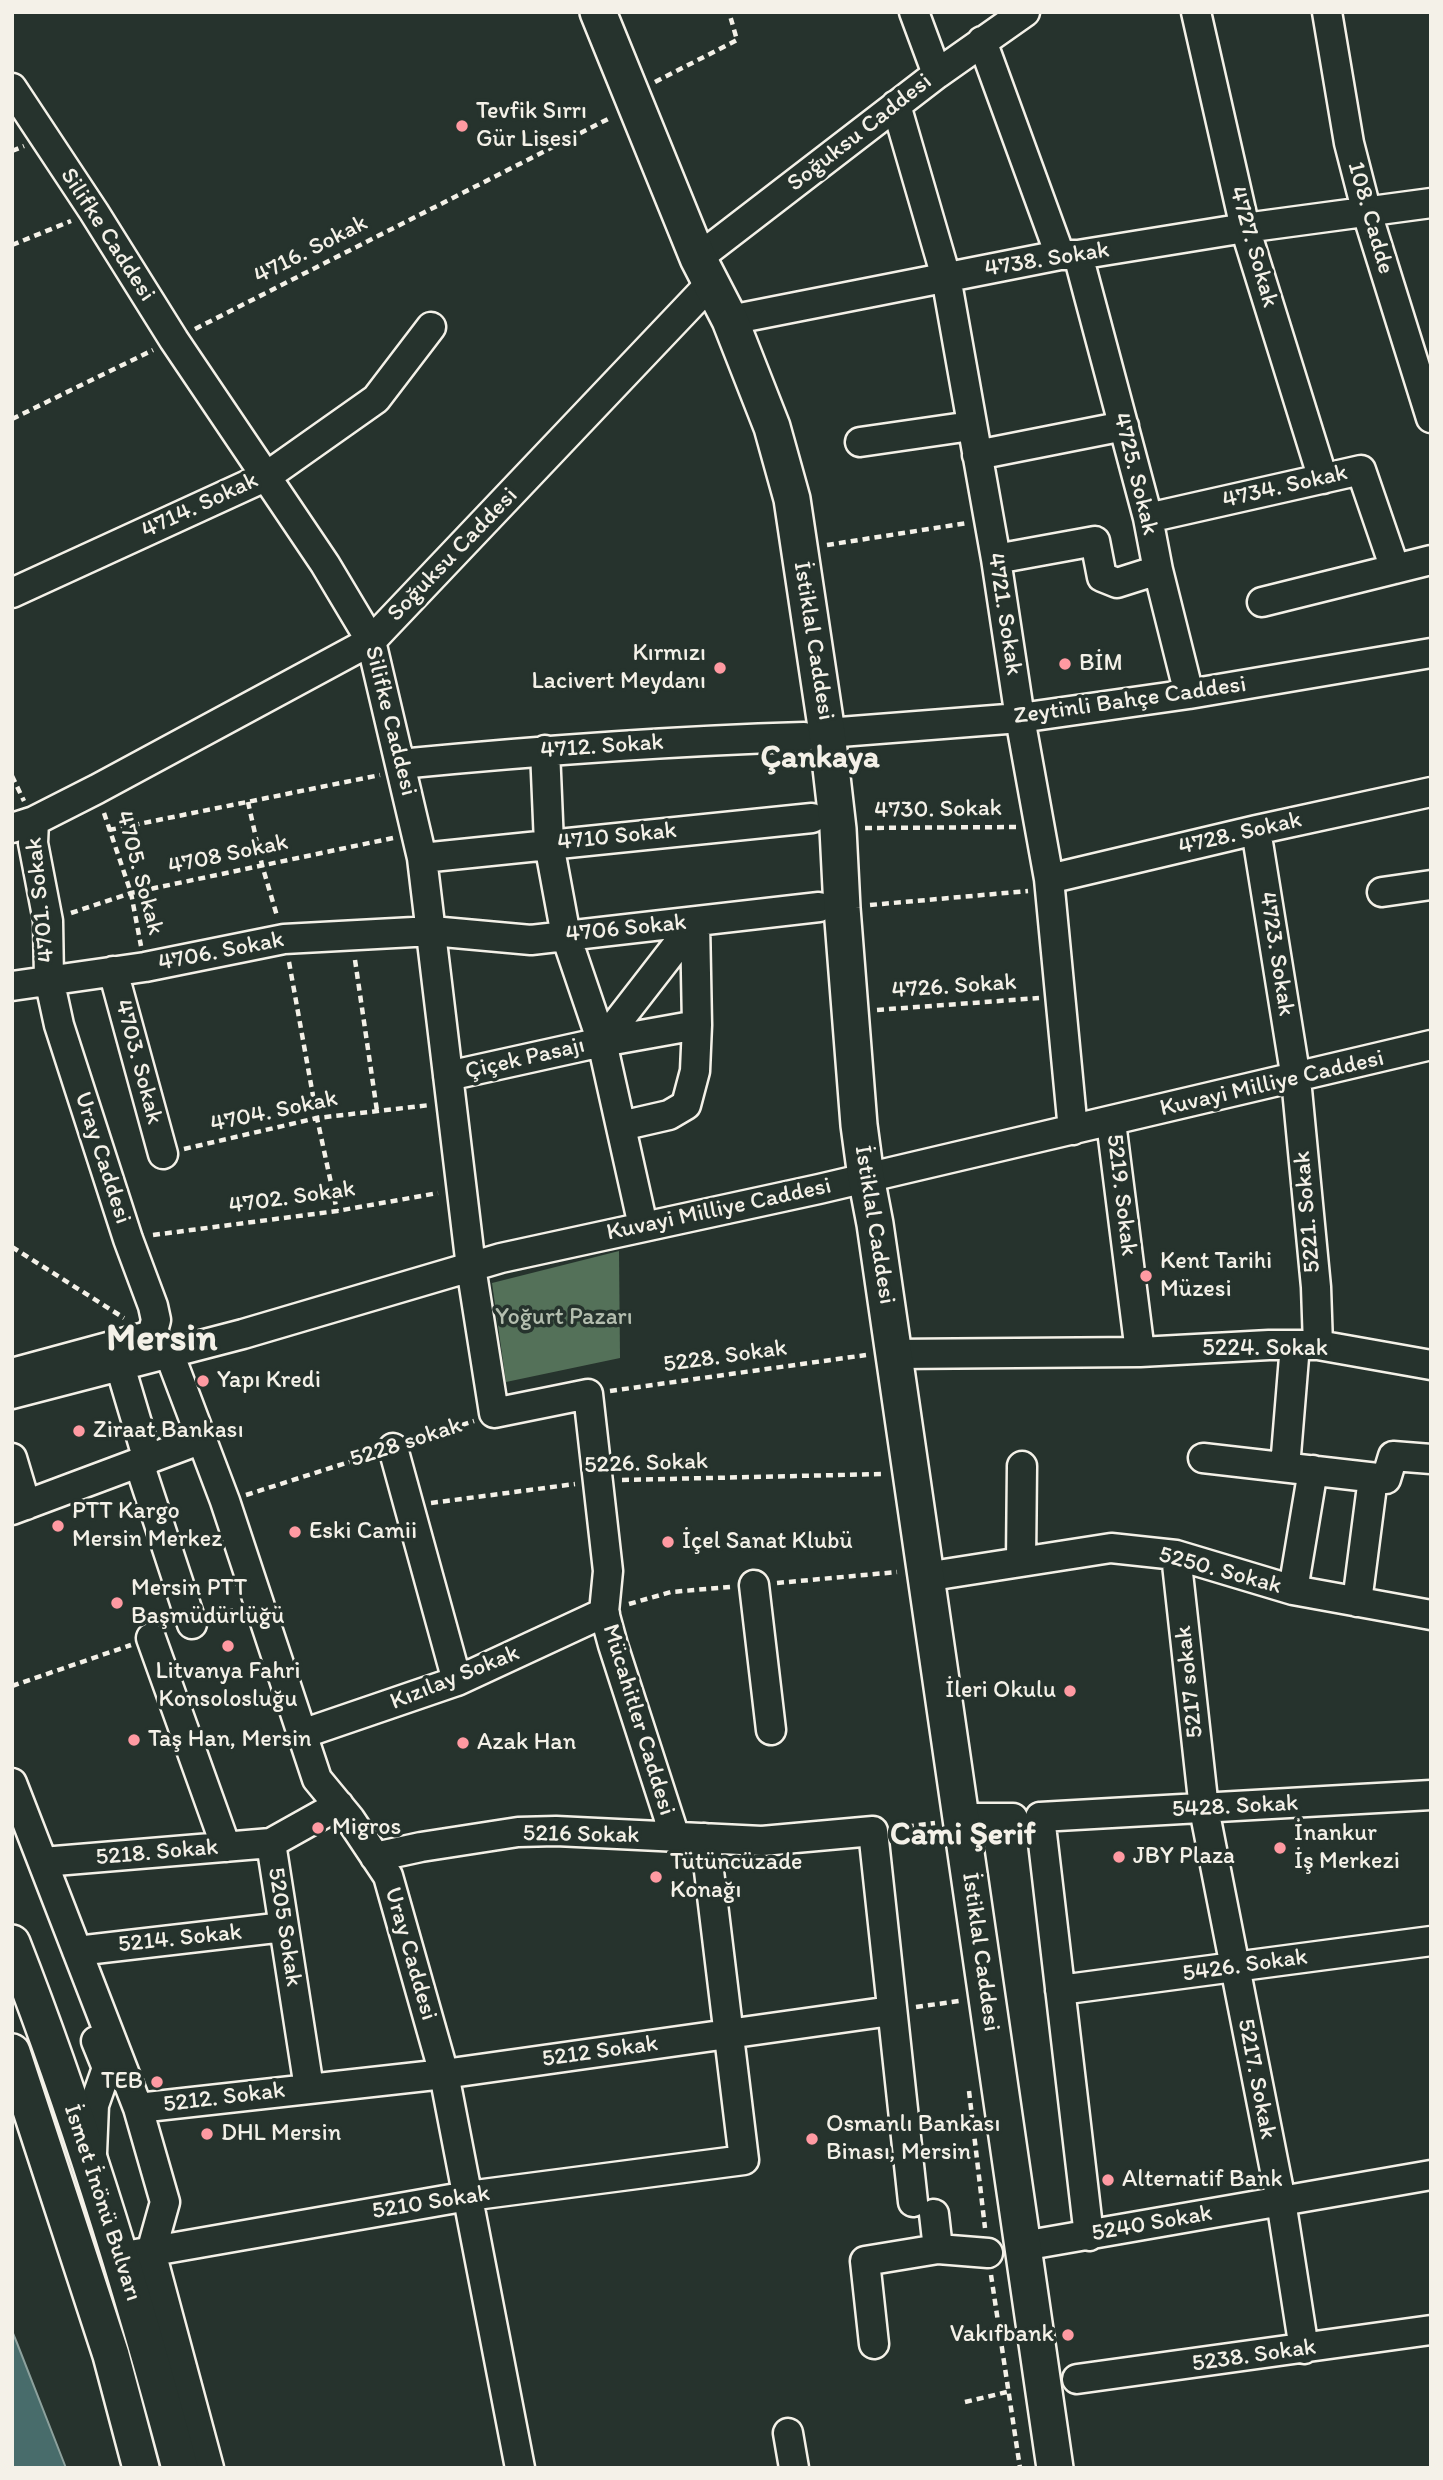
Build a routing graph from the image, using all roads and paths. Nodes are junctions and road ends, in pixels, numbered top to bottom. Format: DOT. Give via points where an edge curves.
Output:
graph roads {
  1 [pos="598,12"];
  2 [pos="729,12"];
  3 [pos="914,12"];
  4 [pos="1025,12"];
  5 [pos="1196,12"];
  6 [pos="1327,12"];
  7 [pos="982,41"];
  8 [pos="937,74"];
  9 [pos="12,88"];
  10 [pos="623,105"];
  11 [pos="896,105"];
  12 [pos="1431,203"];
  13 [pos="94,212"];
  14 [pos="1367,213"];
  15 [pos="1245,228"];
  16 [pos="12,245"];
  17 [pos="1069,255"];
  18 [pos="704,270"];
  19 [pos="946,277"];
  20 [pos="730,320"];
  21 [pos="431,327"];
  22 [pos="174,340"];
  23 [pos="1428,401"];
  24 [pos="12,419"];
  25 [pos="971,426"];
  26 [pos="1124,426"];
  27 [pos="860,442"];
  28 [pos="977,455"];
  29 [pos="267,476"];
  30 [pos="1323,479"];
  31 [pos="1148,518"];
  32 [pos="989,520"];
  33 [pos="798,550"];
  34 [pos="996,559"];
  35 [pos="1431,560"];
  36 [pos="1395,569"];
  37 [pos="1158,570"];
  38 [pos="12,593"];
  39 [pos="1262,602"];
  40 [pos="371,641"];
  41 [pos="1431,653"];
  42 [pos="1189,694"];
  43 [pos="1020,719"];
  44 [pos="816,735"];
  45 [pos="545,750"];
  46 [pos="402,767"];
  47 [pos="97,789"];
  48 [pos="1431,792"];
  49 [pos="825,823"];
  50 [pos="23,825"];
  51 [pos="1039,826"];
  52 [pos="110,830"];
  53 [pos="1256,830"];
  54 [pos="549,844"];
  55 [pos="420,846"];
  56 [pos="1049,884"];
  57 [pos="1431,885"];
  58 [pos="1381,892"];
  59 [pos="131,893"];
  60 [pos="830,907"];
  61 [pos="48,921"];
  62 [pos="695,922"];
  63 [pos="432,931"];
  64 [pos="352,935"];
  65 [pos="566,936"];
  66 [pos="145,967"];
  67 [pos="113,971"];
  68 [pos="49,979"];
  69 [pos="12,986"];
  70 [pos="1061,996"];
  71 [pos="850,1012"];
  72 [pos="697,1025"];
  73 [pos="602,1042"];
  74 [pos="1431,1045"];
  75 [pos="1296,1079"];
  76 [pos="450,1089"];
  77 [pos="377,1111"];
  78 [pos="317,1118"];
  79 [pos="1111,1122"];
  80 [pos="621,1126"];
  81 [pos="1073,1130"];
  82 [pos="163,1154"];
  83 [pos="866,1177"];
  84 [pos="462,1188"];
  85 [pos="337,1211"];
  86 [pos="643,1226"];
  87 [pos="128,1239"];
  88 [pos="12,1247"];
  89 [pos="471,1267"];
  90 [pos="160,1344"];
  91 [pos="1306,1345"];
  92 [pos="1140,1352"];
  93 [pos="880,1354"];
  94 [pos="1431,1365"];
  95 [pos="120,1366"];
  96 [pos="12,1373"];
  97 [pos="12,1394"];
  98 [pos="588,1394"];
  99 [pos="494,1413"];
  100 [pos="202,1439"];
  101 [pos="393,1448"];
  102 [pos="12,1458"];
  103 [pos="1203,1458"];
  104 [pos="1431,1459"];
  105 [pos="143,1461"];
  106 [pos="1022,1466"];
  107 [pos="1285,1467"];
  108 [pos="1313,1471"];
  109 [pos="887,1474"];
  110 [pos="1373,1478"];
  111 [pos="596,1481"];
  112 [pos="225,1502"];
  113 [pos="19,1507"];
  114 [pos="408,1507"];
  115 [pos="1177,1555"];
  116 [pos="1021,1560"];
  117 [pos="925,1577"];
  118 [pos="754,1585"];
  119 [pos="1293,1590"];
  120 [pos="1357,1602"];
  121 [pos="605,1615"];
  122 [pos="1431,1615"];
  123 [pos="192,1624"];
  124 [pos="151,1638"];
  125 [pos="457,1681"];
  126 [pos="771,1730"];
  127 [pos="302,1734"];
  128 [pos="12,1783"];
  129 [pos="1431,1795"];
  130 [pos="339,1805"];
  131 [pos="1204,1809"];
  132 [pos="1026,1818"];
  133 [pos="949,1820"];
  134 [pos="12,1826"];
  135 [pos="873,1831"];
  136 [pos="675,1837"];
  137 [pos="705,1838"];
  138 [pos="271,1843"];
  139 [pos="226,1847"];
  140 [pos="376,1857"];
  141 [pos="43,1862"];
  142 [pos="284,1927"];
  143 [pos="1431,1941"];
  144 [pos="12,1943"];
  145 [pos="77,1951"];
  146 [pos="1234,1967"];
  147 [pos="1060,1990"];
  148 [pos="891,2011"];
  149 [pos="961,2014"];
  150 [pos="727,2034"];
  151 [pos="12,2052"];
  152 [pos="444,2074"];
  153 [pos="968,2080"];
  154 [pos="309,2088"];
  155 [pos="138,2108"];
  156 [pos="744,2160"];
  157 [pos="91,2170"];
  158 [pos="1431,2175"];
  159 [pos="468,2196"];
  160 [pos="1281,2202"];
  161 [pos="1088,2236"];
  162 [pos="1023,2246"];
  163 [pos="938,2249"];
  164 [pos="988,2253"];
  165 [pos="135,2254"];
  166 [pos="1431,2330"];
  167 [pos="874,2344"];
  168 [pos="1304,2349"];
  169 [pos="1077,2379"];
  170 [pos="1007,2392"];
  171 [pos="965,2402"];
  172 [pos="788,2433"];
  173 [pos="141,2468"];
  174 [pos="180,2468"];
  175 [pos="209,2468"];
  176 [pos="520,2468"];
  177 [pos="794,2468"];
  178 [pos="1020,2468"];
  179 [pos="1055,2468"];
  1 -- 10 [label="main road, İstiklal Caddesi"];
  2 -- 10 [label="path, 4716. Sokak" via="737,40"];
  3 -- 8 [label="street"];
  4 -- 7 [label="street, Soğuksu Caddesi"];
  5 -- 15 [label="street, 4727. Sokak"];
  6 -- 14 [label="street, 108. Cadde" via="1349,143"];
  7 -- 8 [label="street, Soğuksu Caddesi"];
  7 -- 17 [label="street, 4725. Sokak"];
  8 -- 11 [label="street, Soğuksu Caddesi"];
  9 -- 13 [label="street, Silifke Caddesi"];
  10 -- 18 [label="main road, İstiklal Caddesi"];
  10 -- 22 [label="path, 4716. Sokak"];
  11 -- 18 [label="street, Soğuksu Caddesi"];
  11 -- 19 [label="street, 4721. Sokak"];
  12 -- 14 [label="street, 4738. Sokak"];
  13 -- 16 [label="path"];
  13 -- 22 [label="street, Silifke Caddesi"];
  14 -- 15 [label="street, 4738. Sokak"];
  14 -- 23 [label="street, 108. Cadde"];
  15 -- 17 [label="street, 4738. Sokak"];
  15 -- 30 [label="street, 4727. Sokak"];
  17 -- 19 [label="street, 4738. Sokak"];
  17 -- 26 [label="street, 4725. Sokak"];
  18 -- 20 [label="main road, İstiklal Caddesi"];
  18 -- 40 [label="street, Soğuksu Caddesi"];
  19 -- 20 [label="street, 4738. Sokak"];
  19 -- 25 [label="street, 4721. Sokak"];
  20 -- 33 [label="main road, İstiklal Caddesi" via="772,427 792,499"];
  21 -- 29 [label="street, 4714. Sokak" via="376,399"];
  22 -- 24 [label="path, 4716. Sokak"];
  22 -- 29 [label="street, Silifke Caddesi"];
  25 -- 27 [label="street"];
  25 -- 28 [label="street, 4721. Sokak"];
  26 -- 28 [label="street"];
  26 -- 31 [label="street, 4725. Sokak"];
  28 -- 32 [label="street, 4721. Sokak"];
  29 -- 38 [label="street, 4714. Sokak"];
  29 -- 40 [label="street, Silifke Caddesi"];
  30 -- 31 [label="street, 4734. Sokak"];
  30 -- 36 [label="street, 4734. Sokak" via="1361,470"];
  31 -- 37 [label="street, 4725. Sokak"];
  32 -- 33 [label="path"];
  32 -- 34 [label="street, 4721. Sokak"];
  33 -- 44 [label="main road, İstiklal Caddesi"];
  34 -- 37 [label="street" via="1095,541 1102,577 1117,583"];
  34 -- 43 [label="street, 4721. Sokak"];
  35 -- 36 [label="street"];
  36 -- 39 [label="street"];
  37 -- 42 [label="street, 4725. Sokak"];
  40 -- 46 [label="street, Silifke Caddesi"];
  40 -- 47 [label="street, Soğuksu Caddesi"];
  41 -- 42 [label="street, Zeytinli Bahçe Caddesi"];
  42 -- 43 [label="street, Zeytinli Bahçe Caddesi"];
  43 -- 44 [label="street, Zeytinli Bahçe Caddesi"];
  43 -- 51 [label="street, 4721. Sokak"];
  44 -- 45 [label="street, 4712. Sokak"];
  44 -- 49 [label="main road, İstiklal Caddesi"];
  45 -- 46 [label="street, 4712. Sokak"];
  45 -- 54 [label="street, Çiçek Pasajı"];
  46 -- 52 [label="path"];
  46 -- 55 [label="street, Silifke Caddesi"];
  47 -- 50 [label="street, Soğuksu Caddesi"];
  47 -- 52 [label="path, 4705. Sokak"];
  48 -- 53 [label="street, 4728. Sokak"];
  49 -- 51 [label="path, 4730. Sokak"];
  49 -- 54 [label="street, 4710 Sokak"];
  49 -- 60 [label="main road, İstiklal Caddesi"];
  50 -- 61 [label="street, 4701. Sokak" via="33,843"];
  51 -- 56 [label="street, 4721. Sokak"];
  52 -- 59 [label="path, 4705. Sokak"];
  53 -- 56 [label="street, 4728. Sokak"];
  53 -- 75 [label="street, 4723. Sokak"];
  54 -- 55 [label="street, 4710 Sokak"];
  54 -- 65 [label="street, Çiçek Pasajı"];
  55 -- 59 [label="path, 4708 Sokak"];
  55 -- 63 [label="street, Silifke Caddesi"];
  56 -- 60 [label="path"];
  56 -- 70 [label="street, 4721. Sokak"];
  57 -- 58 [label="street"];
  59 -- 61 [label="path, 4708 Sokak"];
  59 -- 66 [label="path, 4705. Sokak"];
  60 -- 62 [label="street, 4706 Sokak"];
  60 -- 71 [label="main road, İstiklal Caddesi"];
  61 -- 68 [label="street, 4701. Sokak"];
  62 -- 65 [label="street, 4706 Sokak"];
  62 -- 72 [label="street"];
  62 -- 73 [label="street, Çiçek Pasajı"];
  63 -- 64 [label="street, 4706. Sokak"];
  63 -- 65 [label="street, 4706 Sokak" via="531,940"];
  63 -- 76 [label="street, Silifke Caddesi"];
  64 -- 66 [label="street, 4706. Sokak" via="284,939"];
  64 -- 77 [label="path"];
  65 -- 73 [label="street, Çiçek Pasajı"];
  66 -- 67 [label="street, 4706. Sokak"];
  67 -- 68 [label="street, 4706. Sokak"];
  67 -- 82 [label="street, 4703. Sokak"];
  68 -- 69 [label="street, 4706. Sokak"];
  68 -- 87 [label="street, Uray Caddesi" via="59,1026"];
  70 -- 71 [label="path, 4726. Sokak"];
  70 -- 81 [label="street, 4721. Sokak"];
  71 -- 83 [label="main road, İstiklal Caddesi"];
  72 -- 73 [label="street, Çiçek Pasajı"];
  72 -- 80 [label="street" via="695,1071 686,1105 669,1115"];
  73 -- 76 [label="street, Çiçek Pasajı"];
  73 -- 80 [label="street, Çiçek Pasajı"];
  74 -- 75 [label="street, Kuvayi Milliye Caddesi"];
  75 -- 79 [label="street, Kuvayi Milliye Caddesi"];
  75 -- 91 [label="street, 5221. Sokak" via="1315,1287"];
  76 -- 77 [label="path, 4704. Sokak"];
  76 -- 84 [label="street, Silifke Caddesi"];
  77 -- 78 [label="path, 4704. Sokak"];
  78 -- 82 [label="path, 4704. Sokak"];
  78 -- 85 [label="path"];
  79 -- 81 [label="street, Kuvayi Milliye Caddesi"];
  79 -- 92 [label="street, 5219. Sokak"];
  80 -- 86 [label="street, Çiçek Pasajı"];
  81 -- 83 [label="street, Kuvayi Milliye Caddesi"];
  83 -- 86 [label="street, Kuvayi Milliye Caddesi"];
  83 -- 93 [label="main road, İstiklal Caddesi" via="876,1224"];
  84 -- 85 [label="path, 4702. Sokak"];
  84 -- 89 [label="street, Silifke Caddesi"];
  85 -- 87 [label="path, 4702. Sokak"];
  86 -- 89 [label="street, Kuvayi Milliye Caddesi"];
  87 -- 90 [label="street, Uray Caddesi"];
  88 -- 90 [label="path"];
  89 -- 90 [label="street, Kuvayi Milliye Caddesi" via="243,1334"];
  89 -- 99 [label="street, Silifke Caddesi"];
  90 -- 95 [label="street, Kuvayi Milliye Caddesi"];
  90 -- 96 [label="street, Kuvayi Milliye Caddesi"];
  90 -- 100 [label="street, Uray Caddesi"];
  91 -- 92 [label="street, 5224. Sokak"];
  91 -- 94 [label="street, 5224. Sokak"];
  91 -- 107 [label="street, 5221. Sokak"];
  92 -- 93 [label="street, 5224. Sokak"];
  93 -- 98 [label="path, 5228. Sokak"];
  93 -- 117 [label="main road, İstiklal Caddesi"];
  95 -- 97 [label="street, Kuvayi Milliye Caddesi"];
  95 -- 105 [label="street"];
  98 -- 99 [label="street, 5228 sokak"];
  98 -- 111 [label="street, Mücahitler Caddesi"];
  99 -- 101 [label="path, 5228 sokak"];
  100 -- 105 [label="street"];
  100 -- 112 [label="street, Uray Caddesi"];
  101 -- 112 [label="path, 5228 sokak"];
  101 -- 114 [label="street"];
  102 -- 113 [label="street"];
  103 -- 107 [label="street"];
  104 -- 110 [label="street" via="1393,1456 1386,1479"];
  105 -- 113 [label="street"];
  105 -- 123 [label="street"];
  106 -- 116 [label="street"];
  107 -- 108 [label="street"];
  108 -- 110 [label="street"];
  108 -- 119 [label="street"];
  109 -- 111 [label="path, 5226. Sokak"];
  110 -- 120 [label="street"];
  111 -- 114 [label="path, 5226. Sokak"];
  111 -- 121 [label="street, Mücahitler Caddesi" via="608,1571"];
  112 -- 127 [label="street, Uray Caddesi"];
  114 -- 125 [label="street"];
  115 -- 116 [label="street, 5250. Sokak" via="1111,1548"];
  115 -- 119 [label="street, 5250. Sokak"];
  115 -- 131 [label="street, 5217 sokak"];
  116 -- 117 [label="street, 5250. Sokak"];
  117 -- 133 [label="main road, İstiklal Caddesi"];
  118 -- 126 [label="street"];
  119 -- 120 [label="street, 5250. Sokak"];
  120 -- 122 [label="street, 5250. Sokak"];
  121 -- 125 [label="street, Kızılay Sokak"];
  121 -- 136 [label="street, Mücahitler Caddesi"];
  124 -- 139 [label="street"];
  125 -- 127 [label="street, Kızılay Sokak"];
  127 -- 130 [label="street, Uray Caddesi" via="317,1779"];
  128 -- 141 [label="street"];
  129 -- 131 [label="street, 5428. Sokak"];
  130 -- 138 [label="street, 5205 Sokak"];
  130 -- 140 [label="street, Uray Caddesi"];
  131 -- 132 [label="street, 5428. Sokak"];
  131 -- 146 [label="street, 5217. Sokak"];
  132 -- 133 [label="street, 5428. Sokak"];
  132 -- 147 [label="street"];
  133 -- 135 [label="path"];
  133 -- 162 [label="main road, İstiklal Caddesi"];
  134 -- 157 [label="street" via="107,2068 94,2105"];
  135 -- 137 [label="street, 5216 Sokak" via="762,1841"];
  135 -- 148 [label="street"];
  136 -- 137 [label="street, 5216 Sokak"];
  136 -- 140 [label="street, 5216 Sokak" via="518,1832"];
  137 -- 150 [label="street, Mücahitler Caddesi"];
  138 -- 139 [label="street, 5218. Sokak"];
  138 -- 142 [label="street, 5205 Sokak"];
  139 -- 141 [label="street, 5218. Sokak"];
  140 -- 152 [label="street, Uray Caddesi" via="388,1876"];
  141 -- 145 [label="street"];
  142 -- 145 [label="street, 5214. Sokak"];
  142 -- 154 [label="street, 5205 Sokak"];
  143 -- 146 [label="street, 5426. Sokak"];
  144 -- 157 [label="main road, İsmet İnönü Bulvarı"];
  145 -- 155 [label="street"];
  146 -- 147 [label="street, 5426. Sokak"];
  146 -- 160 [label="street, 5217. Sokak"];
  147 -- 161 [label="street"];
  148 -- 149 [label="path, İstiklal Caddesi" via="959,2001"];
  148 -- 150 [label="street, 5212 Sokak"];
  148 -- 163 [label="street" via="923,2208"];
  150 -- 152 [label="street, 5212 Sokak"];
  150 -- 156 [label="street, Mücahitler Caddesi"];
  151 -- 173 [label="main road, İsmet İnönü Bulvarı" via="111,2355"];
  152 -- 154 [label="street, 5212 Sokak"];
  152 -- 159 [label="street, Uray Caddesi"];
  153 -- 164 [label="path"];
  154 -- 155 [label="street, 5212. Sokak"];
  155 -- 165 [label="street" via="164,2202"];
  156 -- 159 [label="street, 5210 Sokak"];
  157 -- 165 [label="main road, İsmet İnönü Bulvarı"];
  158 -- 160 [label="street, 5240 Sokak"];
  159 -- 165 [label="street, 5210 Sokak"];
  159 -- 176 [label="street, Uray Caddesi"];
  160 -- 161 [label="street, 5240 Sokak"];
  160 -- 168 [label="street, 5217. Sokak"];
  161 -- 162 [label="street, 5240 Sokak"];
  162 -- 179 [label="main road, İstiklal Caddesi"];
  163 -- 164 [label="street"];
  163 -- 167 [label="street" via="865,2262"];
  164 -- 170 [label="path"];
  165 -- 174 [label="main road, İsmet İnönü Bulvarı" via="147,2343"];
  165 -- 175 [label="street"];
  166 -- 168 [label="street, 5238. Sokak"];
  168 -- 169 [label="street, 5238. Sokak"];
  170 -- 171 [label="path"];
  170 -- 178 [label="path"];
  172 -- 177 [label="street"];
}
